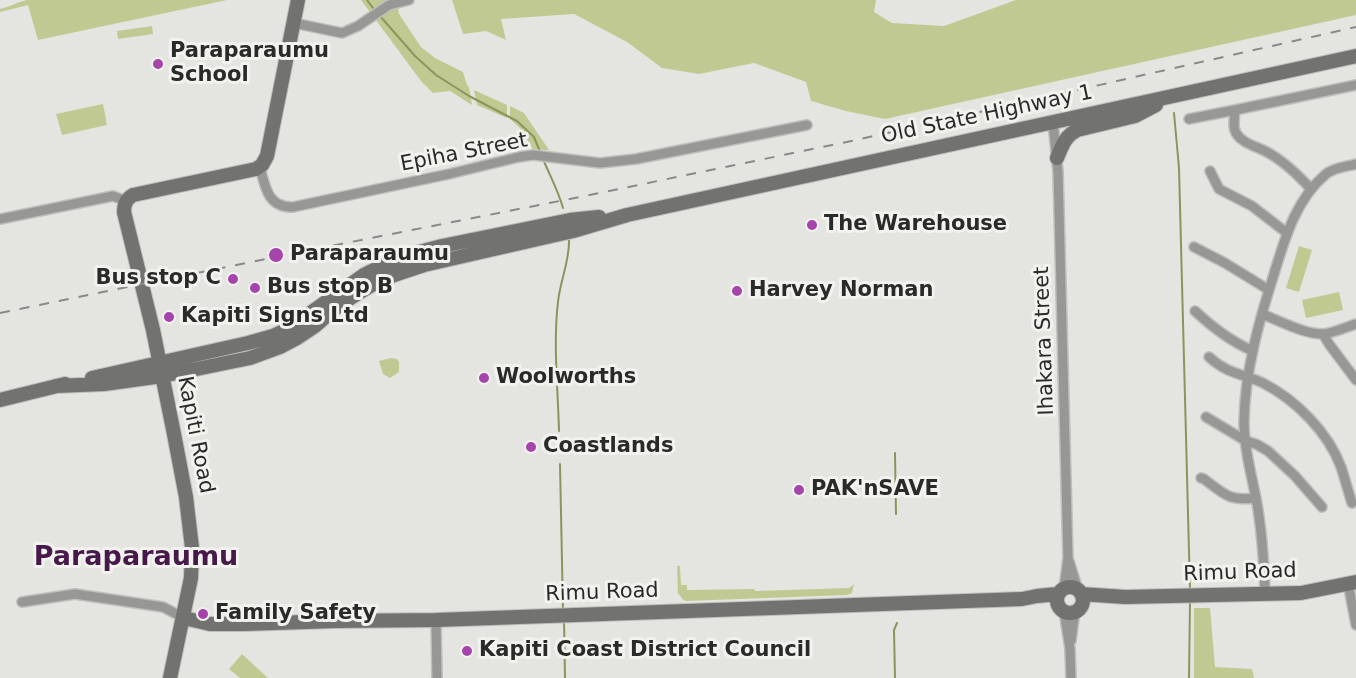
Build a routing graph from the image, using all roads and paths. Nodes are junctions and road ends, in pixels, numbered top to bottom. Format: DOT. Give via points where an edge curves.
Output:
graph roads {
  1 [pos="298,0"];
  2 [pos="409,0"];
  3 [pos="294,24"];
  4 [pos="1356,56"];
  5 [pos="1356,85"];
  6 [pos="1171,97"];
  7 [pos="1235,110"];
  8 [pos="1189,118"];
  9 [pos="1053,123"];
  10 [pos="807,125"];
  11 [pos="1057,158"];
  12 [pos="1356,164"];
  13 [pos="260,167"];
  14 [pos="1210,171"];
  15 [pos="1311,189"];
  16 [pos="126,201"];
  17 [pos="0,219"];
  18 [pos="567,226"];
  19 [pos="1287,233"];
  20 [pos="1194,247"];
  21 [pos="1269,290"];
  22 [pos="1195,311"];
  23 [pos="1262,314"];
  24 [pos="1356,324"];
  25 [pos="1323,334"];
  26 [pos="1253,351"];
  27 [pos="1209,357"];
  28 [pos="161,369"];
  29 [pos="1248,378"];
  30 [pos="1356,380"];
  31 [pos="0,400"];
  32 [pos="1206,417"];
  33 [pos="1246,441"];
  34 [pos="1201,478"];
  35 [pos="1256,498"];
  36 [pos="1352,503"];
  37 [pos="1322,507"];
  38 [pos="1068,558"];
  39 [pos="1352,583"];
  40 [pos="1265,593"];
  41 [pos="1070,600"];
  42 [pos="22,602"];
  43 [pos="184,618"];
  44 [pos="436,620"];
  45 [pos="1356,625"];
  46 [pos="170,678"];
  47 [pos="437,678"];
  48 [pos="1071,678"];
  1 -- 3 [label="main road"];
  2 -- 3 [label="street" via="389,5 342,33"];
  3 -- 13 [label="main road" via="267,156"];
  4 -- 6 [label="main road, Old State Highway 1"];
  5 -- 7 [label="street"];
  6 -- 9 [label="main road, Old State Highway 1"];
  6 -- 11 [label="main road" via="1135,116 1071,133"];
  7 -- 8 [label="street"];
  7 -- 15 [label="street" via="1237,135 1271,154"];
  9 -- 11 [label="street, Ihakara Street"];
  9 -- 18 [label="main road, Old State Highway 1"];
  10 -- 13 [label="street, Epiha Street" via="612,162 533,155 286,207 271,199"];
  11 -- 38 [label="street, Ihakara Street"];
  12 -- 15 [label="street" via="1334,169"];
  13 -- 16 [label="main road" via="133,195"];
  14 -- 19 [label="street" via="1219,189 1252,206"];
  15 -- 19 [label="street"];
  16 -- 17 [label="street" via="113,196"];
  16 -- 28 [label="main road, Kapiti Road" via="124,213"];
  18 -- 28 [label="main road, Old State Highway 1" via="408,255 360,277 279,333"];
  18 -- 28 [label="main road, Old State Highway 1" via="417,267 370,286 306,332 269,351 227,363"];
  19 -- 21 [label="street"];
  20 -- 21 [label="street"];
  21 -- 23 [label="street"];
  22 -- 26 [label="street"];
  23 -- 25 [label="street"];
  23 -- 26 [label="street"];
  24 -- 25 [label="street"];
  25 -- 30 [label="street"];
  26 -- 29 [label="street"];
  27 -- 29 [label="street" via="1222,368"];
  28 -- 31 [label="main road" via="104,384 56,386"];
  28 -- 43 [label="main road, Kapiti Road" via="192,548"];
  29 -- 33 [label="street"];
  29 -- 36 [label="street" via="1282,394 1318,428 1341,466"];
  32 -- 33 [label="street"];
  33 -- 35 [label="street"];
  33 -- 37 [label="street" via="1268,451"];
  34 -- 35 [label="street" via="1228,497"];
  35 -- 40 [label="street"];
  38 -- 41 [label="street, Ihakara Street"];
  38 -- 41 [label="street, Ihakara Street"];
  39 -- 40 [label="main road, Rimu Road" via="1301,592"];
  39 -- 45 [label="street"];
  40 -- 41 [label="main road, Rimu Road"];
  41 -- 44 [label="main road, Rimu Road" via="1037,596"];
  41 -- 48 [label="street, Ihakara Street"];
  42 -- 43 [label="street" via="75,594 163,607"];
  43 -- 44 [label="main road, Rimu Road" via="210,624"];
  43 -- 46 [label="main road, Kapiti Road"];
  44 -- 47 [label="street"];
}
